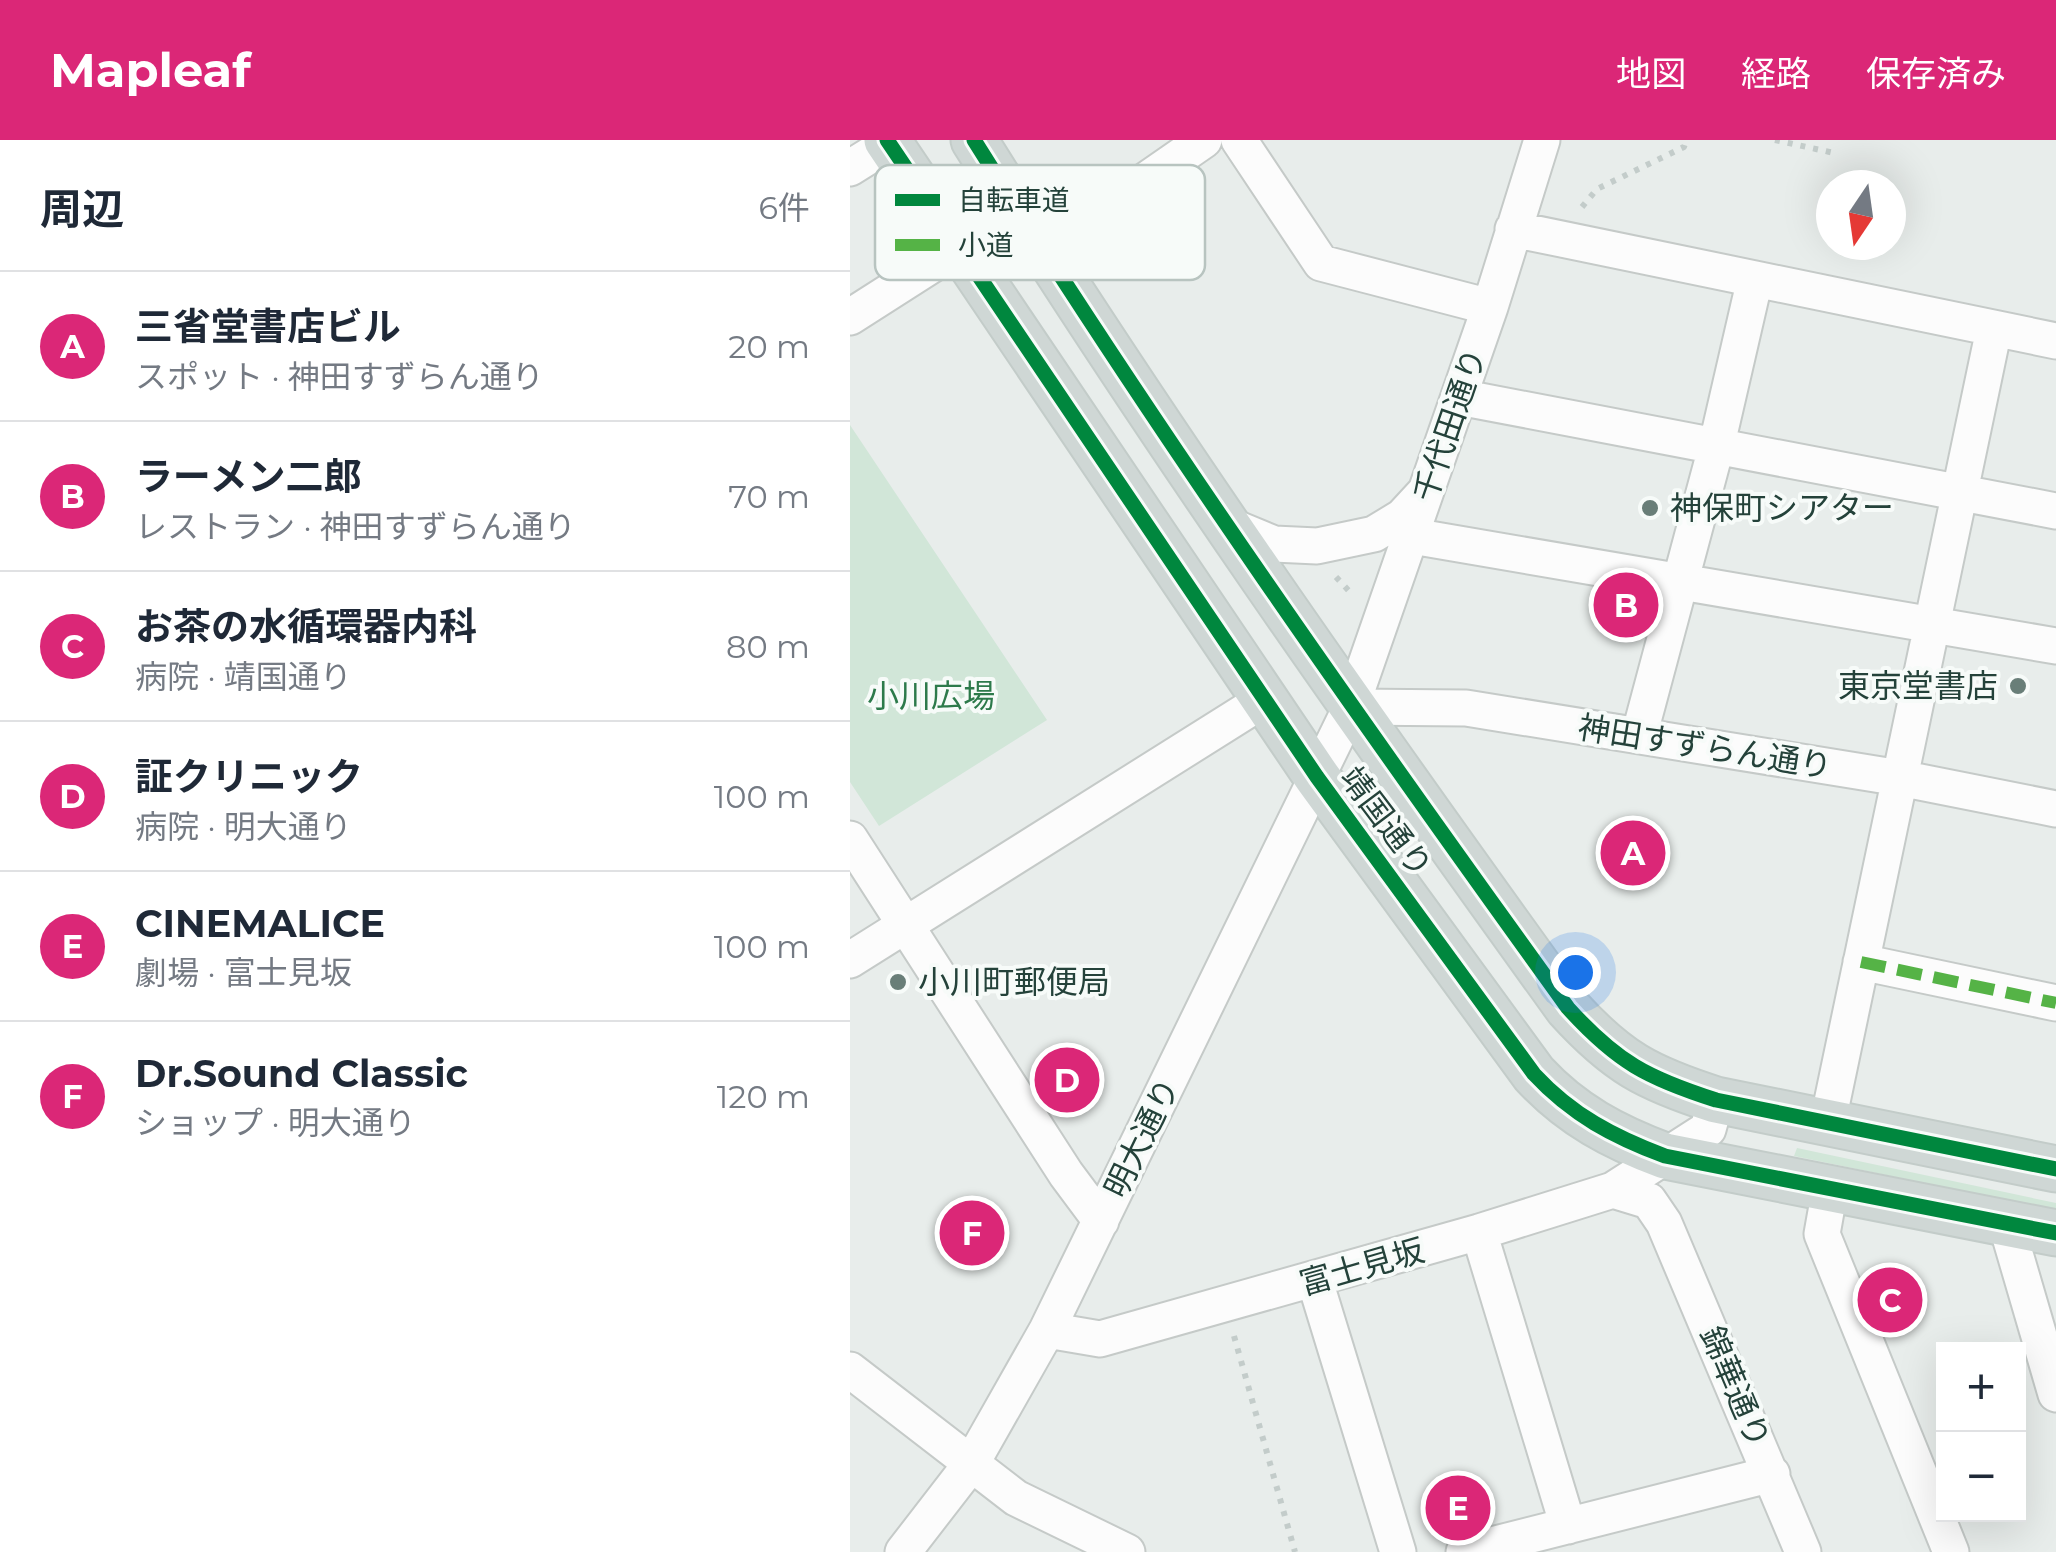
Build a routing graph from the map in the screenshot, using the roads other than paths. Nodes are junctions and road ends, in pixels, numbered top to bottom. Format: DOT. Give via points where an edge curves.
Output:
graph roads {
  1 [pos="974,140"];
  2 [pos="1204,140"];
  3 [pos="1238,140"];
  4 [pos="1542,140"];
  5 [pos="888,142"];
  6 [pos="903,165"];
  7 [pos="990,165"];
  8 [pos="1168,165"];
  9 [pos="850,168"];
  10 [pos="1513,229"];
  11 [pos="1755,279"];
  12 [pos="908,280"];
  13 [pos="980,280"];
  14 [pos="1063,280"];
  15 [pos="1490,307"];
  16 [pos="850,317"];
  17 [pos="1994,328"];
  18 [pos="2056,342"];
  19 [pos="1459,397"];
  20 [pos="1716,448"];
  21 [pos="1428,489"];
  22 [pos="1959,493"];
  23 [pos="2056,512"];
  24 [pos="1228,525"];
  25 [pos="1412,536"];
  26 [pos="1682,580"];
  27 [pos="1932,624"];
  28 [pos="2056,646"];
  29 [pos="1265,699"];
  30 [pos="1351,707"];
  31 [pos="1638,736"];
  32 [pos="1318,776"];
  33 [pos="1900,778"];
  34 [pos="2056,809"];
  35 [pos="850,839"];
  36 [pos="905,926"];
  37 [pos="850,960"];
  38 [pos="1861,962"];
  39 [pos="2056,1004"];
  40 [pos="1716,1100"];
  41 [pos="1828,1122"];
  42 [pos="1666,1156"];
  43 [pos="2056,1170"];
  44 [pos="1830,1189"];
  45 [pos="1613,1190"];
  46 [pos="1101,1221"];
  47 [pos="2006,1223"];
  48 [pos="1664,1224"];
  49 [pos="1478,1232"];
  50 [pos="2056,1233"];
  51 [pos="1315,1281"];
  52 [pos="1047,1330"];
  53 [pos="850,1370"];
  54 [pos="2056,1394"];
  55 [pos="970,1464"];
  56 [pos="1772,1474"];
  57 [pos="1568,1526"];
  58 [pos="903,1552"];
  59 [pos="1127,1552"];
  60 [pos="1398,1552"];
  61 [pos="1464,1552"];
  62 [pos="1803,1552"];
  63 [pos="1951,1552"];
  1 -- 7 [label="main road, 靖国通り"];
  2 -- 8 [label="street"];
  3 -- 15 [label="street" via="1321,263"];
  4 -- 10 [label="street, 千代田通り"];
  5 -- 6 [label="main road, 靖国通り"];
  5 -- 9 [label="street"];
  10 -- 11 [label="street"];
  10 -- 15 [label="street, 千代田通り"];
  11 -- 17 [label="street"];
  11 -- 20 [label="street"];
  12 -- 16 [label="street"];
  13 -- 29 [label="main road, 靖国通り"];
  14 -- 24 [label="main road, 靖国通り"];
  15 -- 19 [label="street, 千代田通り"];
  17 -- 18 [label="street"];
  17 -- 22 [label="street"];
  19 -- 20 [label="street"];
  19 -- 21 [label="street, 千代田通り"];
  20 -- 22 [label="street"];
  20 -- 26 [label="street"];
  21 -- 24 [label="street" via="1374,534 1318,546 1274,544"];
  21 -- 25 [label="street, 千代田通り"];
  22 -- 23 [label="street"];
  22 -- 27 [label="street"];
  24 -- 30 [label="main road, 靖国通り"];
  25 -- 26 [label="street"];
  25 -- 30 [label="street, 千代田通り"];
  26 -- 27 [label="street"];
  26 -- 31 [label="street"];
  27 -- 28 [label="street"];
  27 -- 33 [label="street"];
  29 -- 32 [label="main road, 靖国通り"];
  29 -- 36 [label="street"];
  30 -- 31 [label="street, 神田すずらん通り" via="1466,708"];
  30 -- 32 [label="street, 明大通り"];
  30 -- 40 [label="main road, 靖国通り" via="1599,1042 1631,1067"];
  31 -- 33 [label="street, 神田すずらん通り"];
  32 -- 42 [label="main road, 靖国通り" via="1534,1074 1591,1123"];
  32 -- 46 [label="street, 明大通り"];
  33 -- 34 [label="street, 神田すずらん通り"];
  33 -- 38 [label="street"];
  35 -- 36 [label="street"];
  36 -- 37 [label="street"];
  36 -- 46 [label="street"];
  38 -- 39 [label="street"];
  38 -- 41 [label="street"];
  40 -- 41 [label="main road, 靖国通り"];
  40 -- 42 [label="street, 富士見坂" via="1708,1128"];
  41 -- 43 [label="main road, 靖国通り"];
  42 -- 44 [label="main road, 靖国通り"];
  42 -- 45 [label="street, 富士見坂"];
  42 -- 48 [label="street, 錦華通り"];
  44 -- 47 [label="main road, 靖国通り"];
  44 -- 63 [label="street" via="1822,1234"];
  45 -- 48 [label="street, 錦華通り" via="1649,1201"];
  45 -- 49 [label="street, 富士見坂"];
  46 -- 52 [label="street, 明大通り"];
  47 -- 50 [label="main road, 靖国通り"];
  47 -- 54 [label="street"];
  48 -- 56 [label="street, 錦華通り"];
  49 -- 51 [label="street, 富士見坂"];
  49 -- 57 [label="street"];
  51 -- 52 [label="street, 富士見坂" via="1100,1339"];
  51 -- 60 [label="street"];
  52 -- 55 [label="street, 明大通り"];
  53 -- 55 [label="street"];
  55 -- 58 [label="street, 明大通り"];
  55 -- 59 [label="street" via="1016,1498"];
  56 -- 57 [label="street"];
  56 -- 62 [label="street, 錦華通り"];
  57 -- 61 [label="street"];
}
